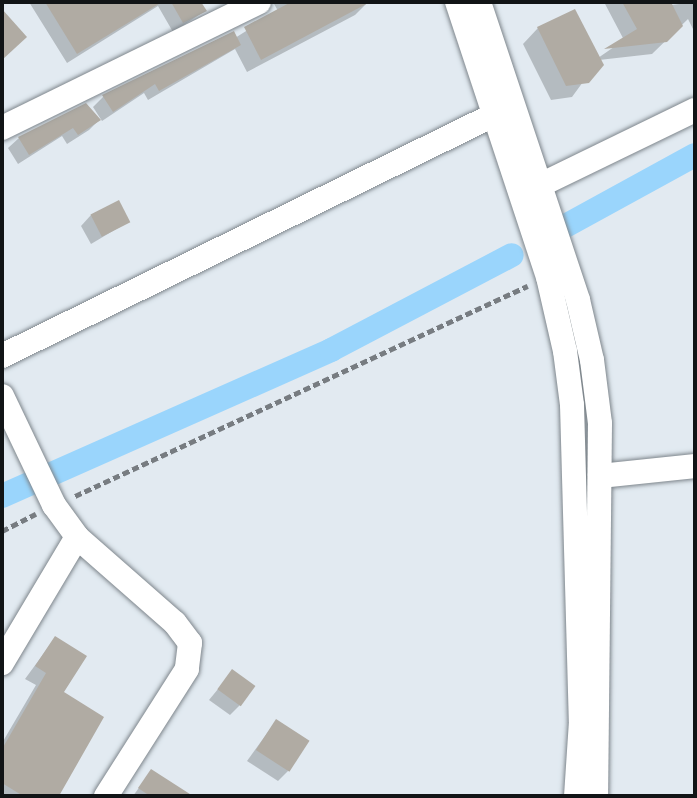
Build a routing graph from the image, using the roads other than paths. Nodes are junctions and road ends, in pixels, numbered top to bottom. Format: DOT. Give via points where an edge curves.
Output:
graph roads {
  1 [pos="259,2"];
  2 [pos="457,2"];
  3 [pos="479,2"];
  4 [pos="695,110"];
  5 [pos="501,111"];
  6 [pos="2,128"];
  7 [pos="533,202"];
  8 [pos="551,265"];
  9 [pos="2,356"];
  10 [pos="3,403"];
  11 [pos="695,466"];
  12 [pos="600,476"];
  13 [pos="77,537"];
  14 [pos="2,663"];
  15 [pos="590,720"];
  16 [pos="106,796"];
  17 [pos="576,796"];
  18 [pos="596,796"];
  1 -- 6 [label="street"];
  2 -- 5 [label="street"];
  3 -- 5 [label="street"];
  4 -- 7 [label="street"];
  5 -- 7 [label="street"];
  5 -- 9 [label="street"];
  7 -- 8 [label="street"];
  8 -- 12 [label="street" via="593,360"];
  8 -- 15 [label="street" via="572,405"];
  10 -- 13 [label="street" via="51,498"];
  11 -- 12 [label="street"];
  12 -- 15 [label="street"];
  13 -- 14 [label="street"];
  13 -- 16 [label="street" via="175,623 190,643 187,669"];
  15 -- 17 [label="street"];
  15 -- 18 [label="street"];
}
